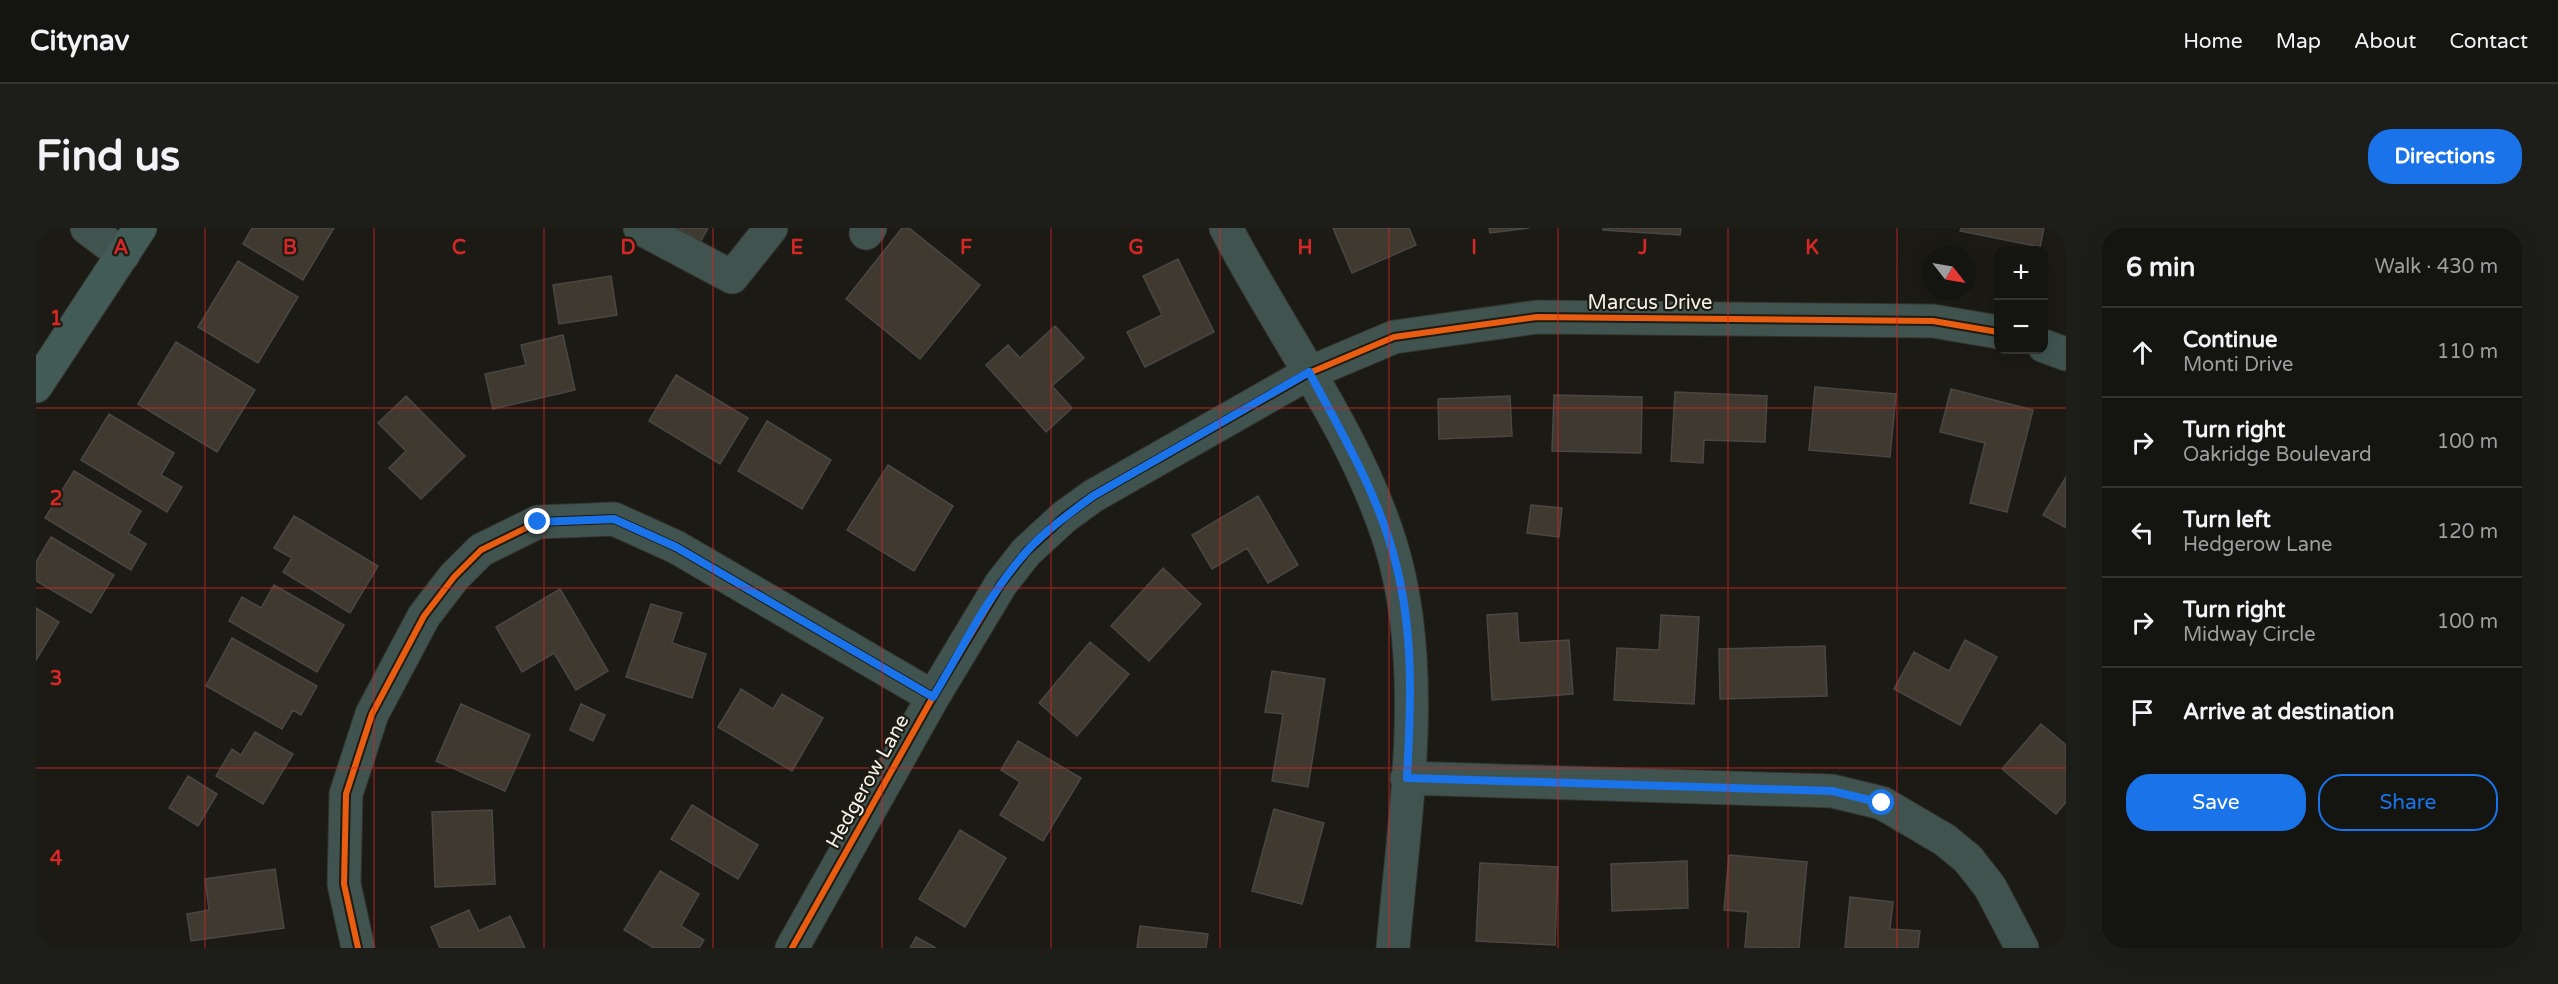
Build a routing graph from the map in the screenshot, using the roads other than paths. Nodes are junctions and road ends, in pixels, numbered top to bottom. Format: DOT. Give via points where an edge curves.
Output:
graph roads {
  1 [pos="87,228"];
  2 [pos="140,228"];
  3 [pos="640,228"];
  4 [pos="771,228"];
  5 [pos="1226,228"];
  6 [pos="123,255"];
  7 [pos="1994,331"];
  8 [pos="2048,348"];
  9 [pos="2066,354"];
  10 [pos="1309,372"];
  11 [pos="36,386"];
  12 [pos="933,697"];
  13 [pos="1407,778"];
  14 [pos="358,948"];
  15 [pos="792,948"];
  16 [pos="1393,948"];
  17 [pos="2022,948"];
  1 -- 6 [label="street"];
  2 -- 6 [label="main road"];
  3 -- 4 [label="street" via="732,277"];
  5 -- 10 [label="street"];
  6 -- 11 [label="main road"];
  7 -- 10 [label="street, Marcus Drive" via="1933,321 1537,317 1394,337"];
  8 -- 9 [label="street"];
  10 -- 12 [label="street, Hedgerow Lane" via="1093,496 1064,517 1026,552 1001,584"];
  10 -- 13 [label="street" via="1367,483 1396,562 1409,644"];
  12 -- 14 [label="street" via="676,547 614,519 538,522 482,550 454,576 424,616 372,714 346,794 344,884"];
  12 -- 15 [label="street, Hedgerow Lane"];
  13 -- 16 [label="street"];
  13 -- 17 [label="street" via="1832,791 1882,803 1945,840 1968,859 1990,887"];
}
